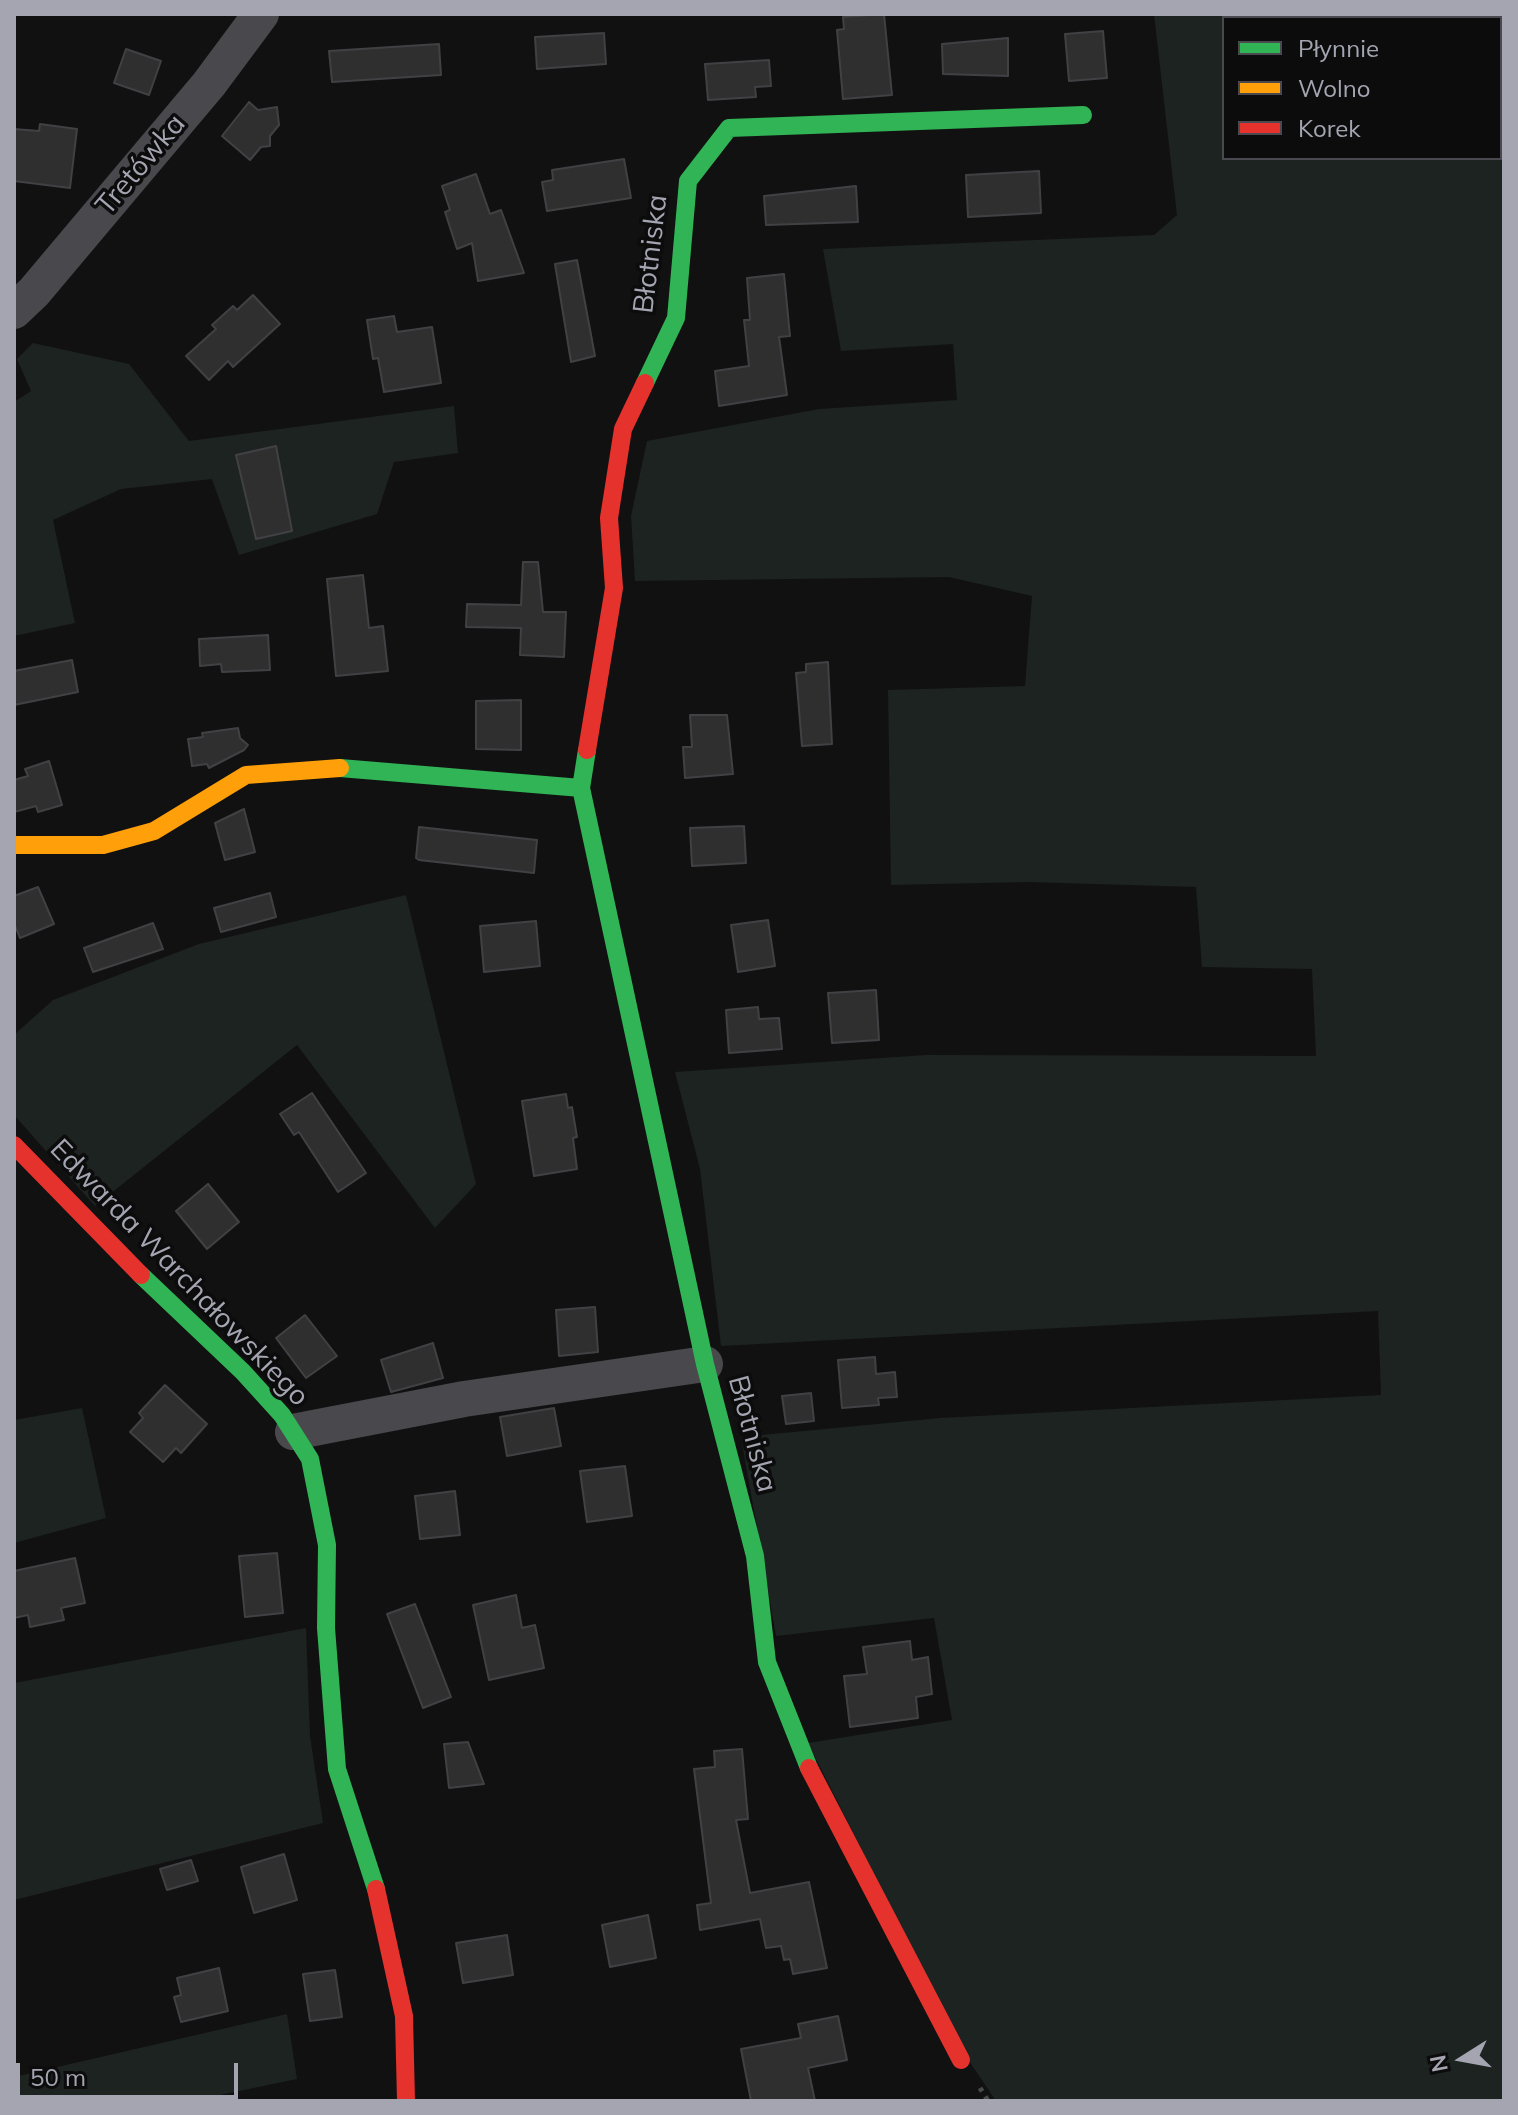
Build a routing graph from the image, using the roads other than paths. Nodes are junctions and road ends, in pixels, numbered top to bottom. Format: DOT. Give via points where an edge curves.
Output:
graph roads {
  1 [pos="261,14"];
  2 [pos="1083,115"];
  3 [pos="14,311"];
  4 [pos="581,788"];
  5 [pos="14,845"];
  6 [pos="14,1145"];
  7 [pos="705,1364"];
  8 [pos="293,1432"];
  9 [pos="961,2060"];
  10 [pos="406,2101"];
  1 -- 3 [label="street, Tretówka" via="209,84"];
  2 -- 4 [label="street, Błotniska" via="729,128 688,181 676,318 623,429 609,518 614,588"];
  4 -- 5 [label="street" via="313,768 246,775 154,831 103,845"];
  4 -- 7 [label="street, Błotniska"];
  6 -- 8 [label="street, Edwarda Warchałowskiego" via="119,1255 243,1372"];
  7 -- 8 [label="street" via="464,1399"];
  7 -- 9 [label="street, Błotniska" via="755,1556 767,1662 790,1727 818,1792"];
  8 -- 10 [label="street, Edwarda Warchałowskiego" via="310,1459 327,1545 326,1628 337,1769 379,1898 404,2016"];
}
